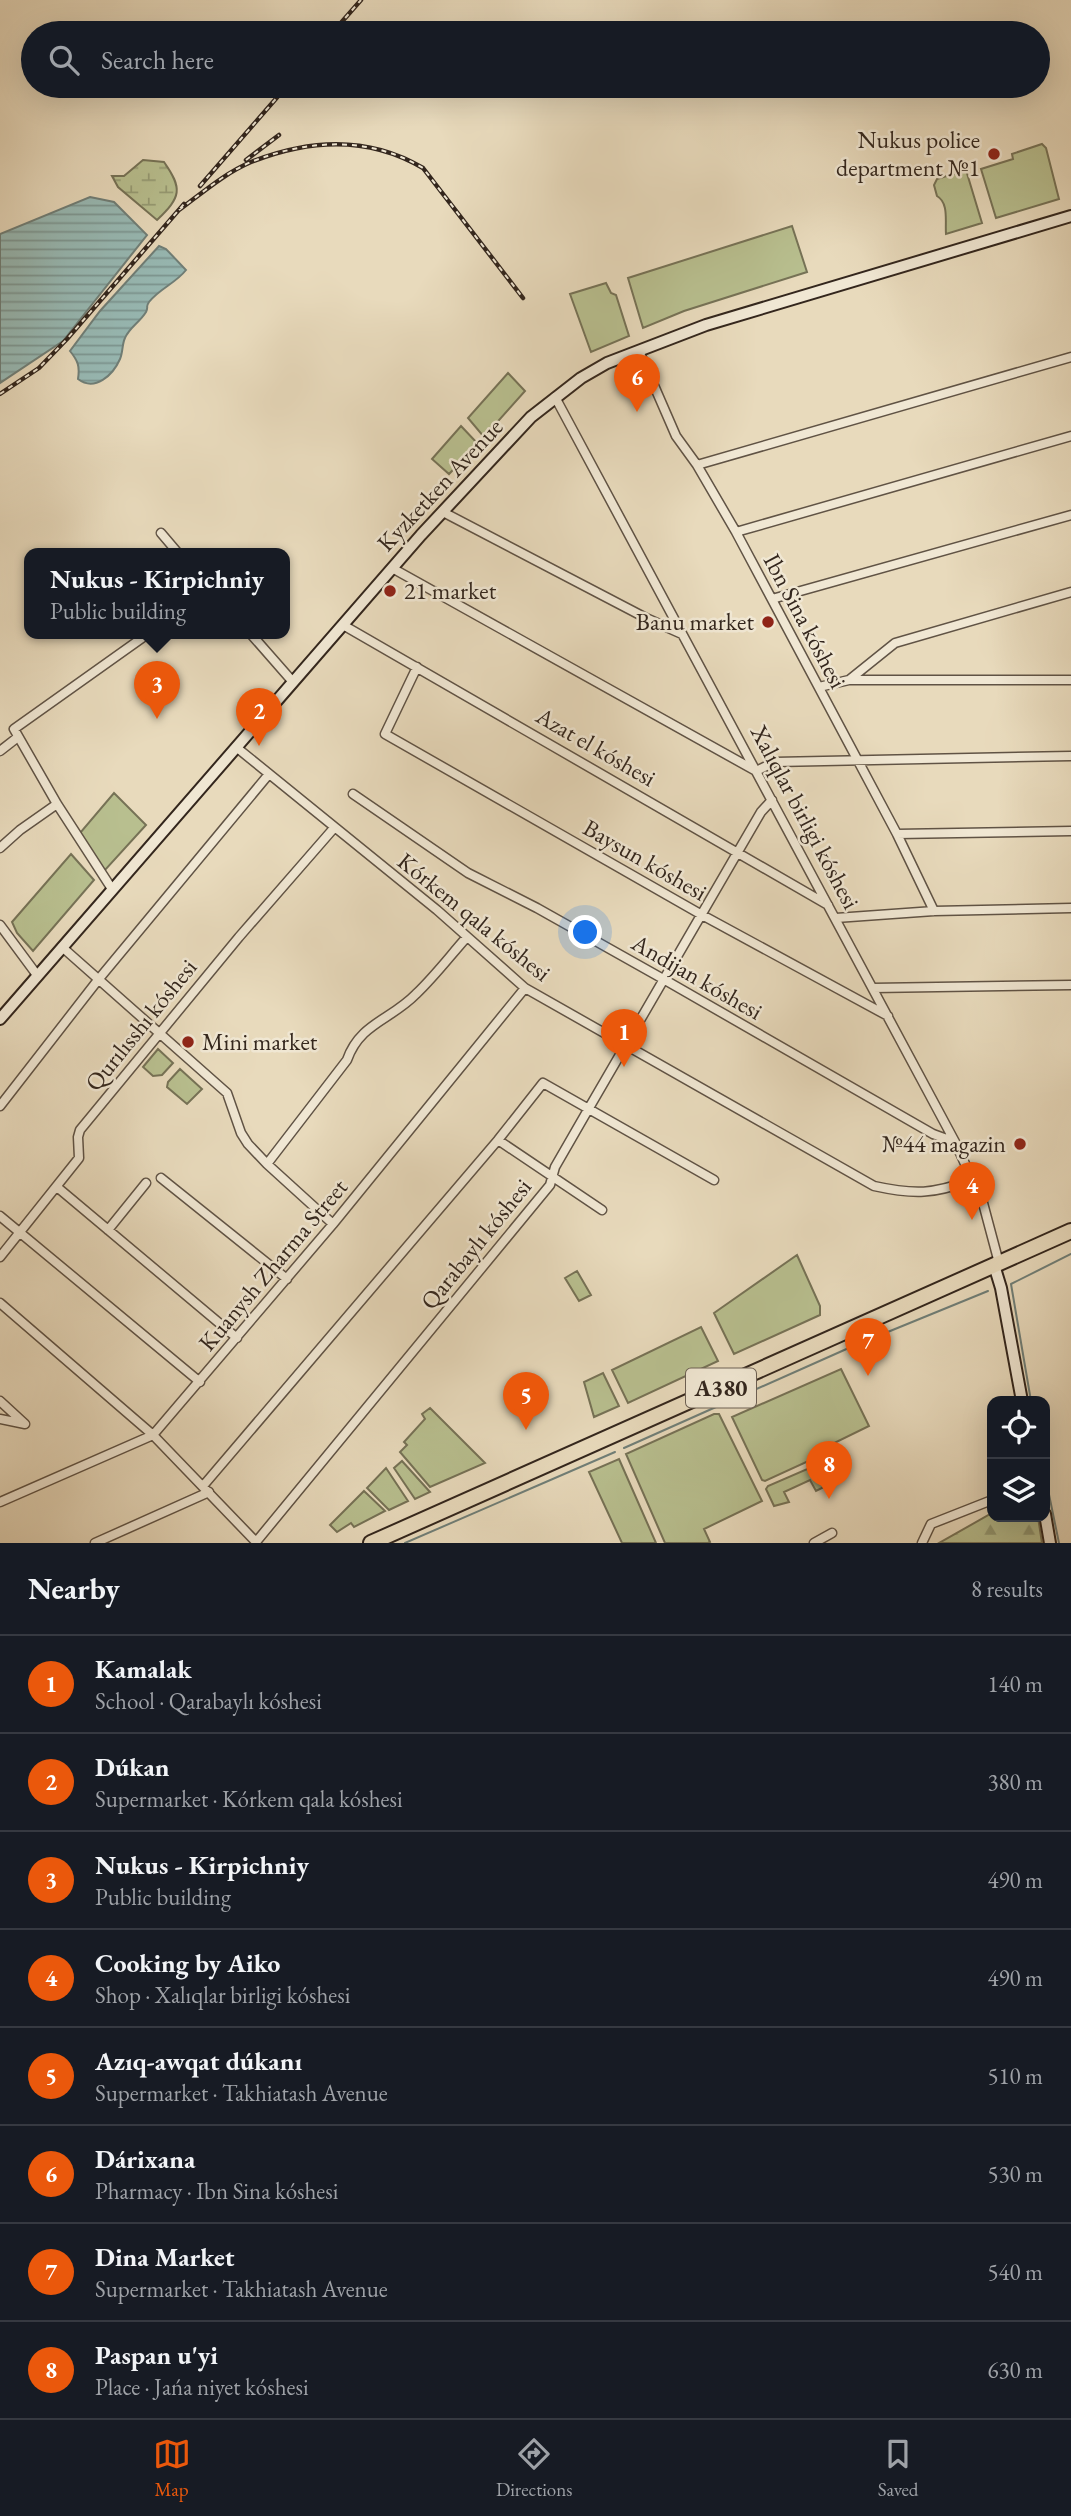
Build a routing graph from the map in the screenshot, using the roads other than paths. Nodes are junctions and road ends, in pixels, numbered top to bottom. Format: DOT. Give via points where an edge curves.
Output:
graph roads {
  1 [pos="1071,216"];
  2 [pos="639,351"];
  3 [pos="1071,357"];
  4 [pos="555,397"];
  5 [pos="1071,436"];
  6 [pos="696,465"];
  7 [pos="443,512"];
  8 [pos="1071,515"];
  9 [pos="736,532"];
  10 [pos="161,533"];
  11 [pos="174,548"];
  12 [pos="392,568"];
  13 [pos="1071,592"];
  14 [pos="772,600"];
  15 [pos="342,625"];
  16 [pos="682,634"];
  17 [pos="141,639"];
  18 [pos="255,639"];
  19 [pos="417,667"];
  20 [pos="849,680"];
  21 [pos="1071,680"];
  22 [pos="293,682"];
  23 [pos="819,687"];
  24 [pos="16,733"];
  25 [pos="236,747"];
  26 [pos="0,751"];
  27 [pos="1071,756"];
  28 [pos="857,759"];
  29 [pos="756,771"];
  30 [pos="269,774"];
  31 [pos="353,794"];
  32 [pos="772,800"];
  33 [pos="57,804"];
  34 [pos="334,828"];
  35 [pos="1071,831"];
  36 [pos="898,834"];
  37 [pos="0,848"];
  38 [pos="738,851"];
  39 [pos="112,889"];
  40 [pos="828,905"];
  41 [pos="1071,908"];
  42 [pos="934,911"];
  43 [pos="702,915"];
  44 [pos="835,918"];
  45 [pos="0,925"];
  46 [pos="466,938"];
  47 [pos="62,947"];
  48 [pos="37,975"];
  49 [pos="98,980"];
  50 [pos="665,980"];
  51 [pos="1071,985"];
  52 [pos="525,988"];
  53 [pos="873,988"];
  54 [pos="888,1016"];
  55 [pos="0,1019"];
  56 [pos="160,1034"];
  57 [pos="626,1044"];
  58 [pos="0,1106"];
  59 [pos="589,1108"];
  60 [pos="498,1140"];
  61 [pos="955,1142"];
  62 [pos="267,1164"];
  63 [pos="554,1176"];
  64 [pos="161,1178"];
  65 [pos="714,1180"];
  66 [pos="972,1180"];
  67 [pos="146,1183"];
  68 [pos="57,1187"];
  69 [pos="602,1210"];
  70 [pos="0,1216"];
  71 [pos="333,1224"];
  72 [pos="108,1230"];
  73 [pos="1071,1231"];
  74 [pos="20,1232"];
  75 [pos="0,1257"];
  76 [pos="996,1264"];
  77 [pos="287,1279"];
  78 [pos="0,1304"];
  79 [pos="237,1338"];
  80 [pos="200,1382"];
  81 [pos="1021,1396"];
  82 [pos="0,1401"];
  83 [pos="0,1419"];
  84 [pos="153,1435"];
  85 [pos="206,1489"];
  86 [pos="0,1502"];
  87 [pos="987,1502"];
  88 [pos="1046,1522"];
  89 [pos="832,1533"];
  90 [pos="95,1543"];
  91 [pos="257,1543"];
  92 [pos="371,1543"];
  93 [pos="814,1543"];
  94 [pos="922,1543"];
  95 [pos="1050,1543"];
  1 -- 2 [label="street, Kyzketken Avenue" via="758,309"];
  2 -- 4 [label="street, Kyzketken Avenue" via="607,363"];
  2 -- 6 [label="street, Ibn Sina kóshesi" via="676,436"];
  3 -- 6 [label="street"];
  4 -- 7 [label="street, Kyzketken Avenue"];
  4 -- 16 [label="street, Xalıqlar birligi kóshesi"];
  5 -- 9 [label="street"];
  6 -- 9 [label="street, Ibn Sina kóshesi"];
  7 -- 12 [label="street, Kyzketken Avenue"];
  7 -- 16 [label="street"];
  8 -- 14 [label="street"];
  9 -- 14 [label="street, Ibn Sina kóshesi"];
  10 -- 11 [label="street"];
  12 -- 15 [label="street, Kyzketken Avenue"];
  12 -- 29 [label="street"];
  13 -- 20 [label="street" via="895,643"];
  14 -- 23 [label="street, Ibn Sina kóshesi"];
  15 -- 19 [label="street, Azat el kóshesi"];
  15 -- 22 [label="street, Kyzketken Avenue"];
  16 -- 29 [label="street, Xalıqlar birligi kóshesi"];
  17 -- 24 [label="street"];
  18 -- 22 [label="street"];
  19 -- 38 [label="street, Azat el kóshesi"];
  19 -- 43 [label="street, Baysun kóshesi" via="385,734"];
  20 -- 21 [label="street"];
  20 -- 23 [label="street"];
  22 -- 25 [label="street, Kyzketken Avenue"];
  23 -- 28 [label="street, Ibn Sina kóshesi"];
  24 -- 26 [label="street"];
  24 -- 33 [label="street"];
  25 -- 30 [label="street, Kórkem qala kóshesi"];
  25 -- 39 [label="street, Kyzketken Avenue"];
  27 -- 28 [label="street"];
  28 -- 29 [label="street" via="775,762"];
  28 -- 36 [label="street, Ibn Sina kóshesi"];
  29 -- 32 [label="street, Xalıqlar birligi kóshesi"];
  30 -- 34 [label="street, Kórkem qala kóshesi"];
  30 -- 49 [label="street"];
  31 -- 50 [label="street, Andijan kóshesi" via="468,873"];
  32 -- 38 [label="street, Qarabaylı kóshesi"];
  32 -- 40 [label="street, Xalıqlar birligi kóshesi"];
  33 -- 37 [label="street"];
  33 -- 39 [label="street"];
  34 -- 46 [label="street, Kórkem qala kóshesi"];
  34 -- 56 [label="street, Qurılısshı kóshesi"];
  35 -- 36 [label="street"];
  36 -- 42 [label="street, Ibn Sina kóshesi"];
  38 -- 40 [label="street, Azat el kóshesi"];
  38 -- 43 [label="street, Qarabaylı kóshesi"];
  39 -- 47 [label="street, Kyzketken Avenue"];
  40 -- 44 [label="street, Xalıqlar birligi kóshesi"];
  41 -- 42 [label="street"];
  42 -- 44 [label="street"];
  43 -- 50 [label="street, Qarabaylı kóshesi"];
  43 -- 54 [label="street, Baysun kóshesi"];
  44 -- 53 [label="street, Xalıqlar birligi kóshesi"];
  45 -- 48 [label="street"];
  46 -- 52 [label="street, Kórkem qala kóshesi"];
  46 -- 62 [label="street" via="415,996 353,1044 347,1060"];
  47 -- 48 [label="street, Kyzketken Avenue"];
  47 -- 49 [label="street"];
  48 -- 55 [label="street, Kyzketken Avenue"];
  49 -- 56 [label="street"];
  49 -- 58 [label="street"];
  50 -- 57 [label="street, Qarabaylı kóshesi"];
  50 -- 61 [label="street, Andijan kóshesi" via="933,1134"];
  51 -- 53 [label="street"];
  52 -- 57 [label="street, Kórkem qala kóshesi"];
  52 -- 71 [label="street, Kuanysh Zharma Street"];
  53 -- 54 [label="street, Xalıqlar birligi kóshesi"];
  54 -- 61 [label="street, Xalıqlar birligi kóshesi"];
  56 -- 62 [label="street" via="227,1093 241,1133"];
  56 -- 68 [label="street, Qurılısshı kóshesi" via="80,1130 79,1158"];
  57 -- 59 [label="street, Qarabaylı kóshesi"];
  57 -- 66 [label="street, Kórkem qala kóshesi" via="874,1185 926,1193"];
  59 -- 60 [label="street" via="543,1083"];
  59 -- 63 [label="street, Qarabaylı kóshesi"];
  59 -- 65 [label="street"];
  60 -- 63 [label="street"];
  60 -- 85 [label="street"];
  61 -- 66 [label="street, Xalıqlar birligi kóshesi"];
  62 -- 71 [label="street"];
  63 -- 69 [label="street"];
  63 -- 91 [label="street, Qarabaylı kóshesi"];
  64 -- 77 [label="street"];
  66 -- 76 [label="street, Xalıqlar birligi kóshesi" via="983,1203"];
  67 -- 72 [label="street"];
  68 -- 72 [label="street"];
  68 -- 74 [label="street, Qurılısshı kóshesi"];
  70 -- 74 [label="street"];
  71 -- 77 [label="street, Kuanysh Zharma Street"];
  72 -- 79 [label="street"];
  73 -- 76 [label="highway, A380"];
  74 -- 75 [label="street, Qurılısshı kóshesi"];
  74 -- 80 [label="street"];
  76 -- 81 [label="street, Xalıqlar birligi kóshesi"];
  76 -- 92 [label="highway, A380"];
  77 -- 79 [label="street, Kuanysh Zharma Street"];
  78 -- 84 [label="street"];
  79 -- 80 [label="street, Kuanysh Zharma Street"];
  80 -- 84 [label="street, Kuanysh Zharma Street"];
  82 -- 83 [label="street" via="25,1424"];
  84 -- 85 [label="street"];
  84 -- 86 [label="street, Kuanysh Zharma Street"];
  85 -- 90 [label="street"];
  85 -- 91 [label="street"];
  87 -- 94 [label="street" via="932,1524"];
  88 -- 95 [label="street"];
  89 -- 93 [label="street"];
}
